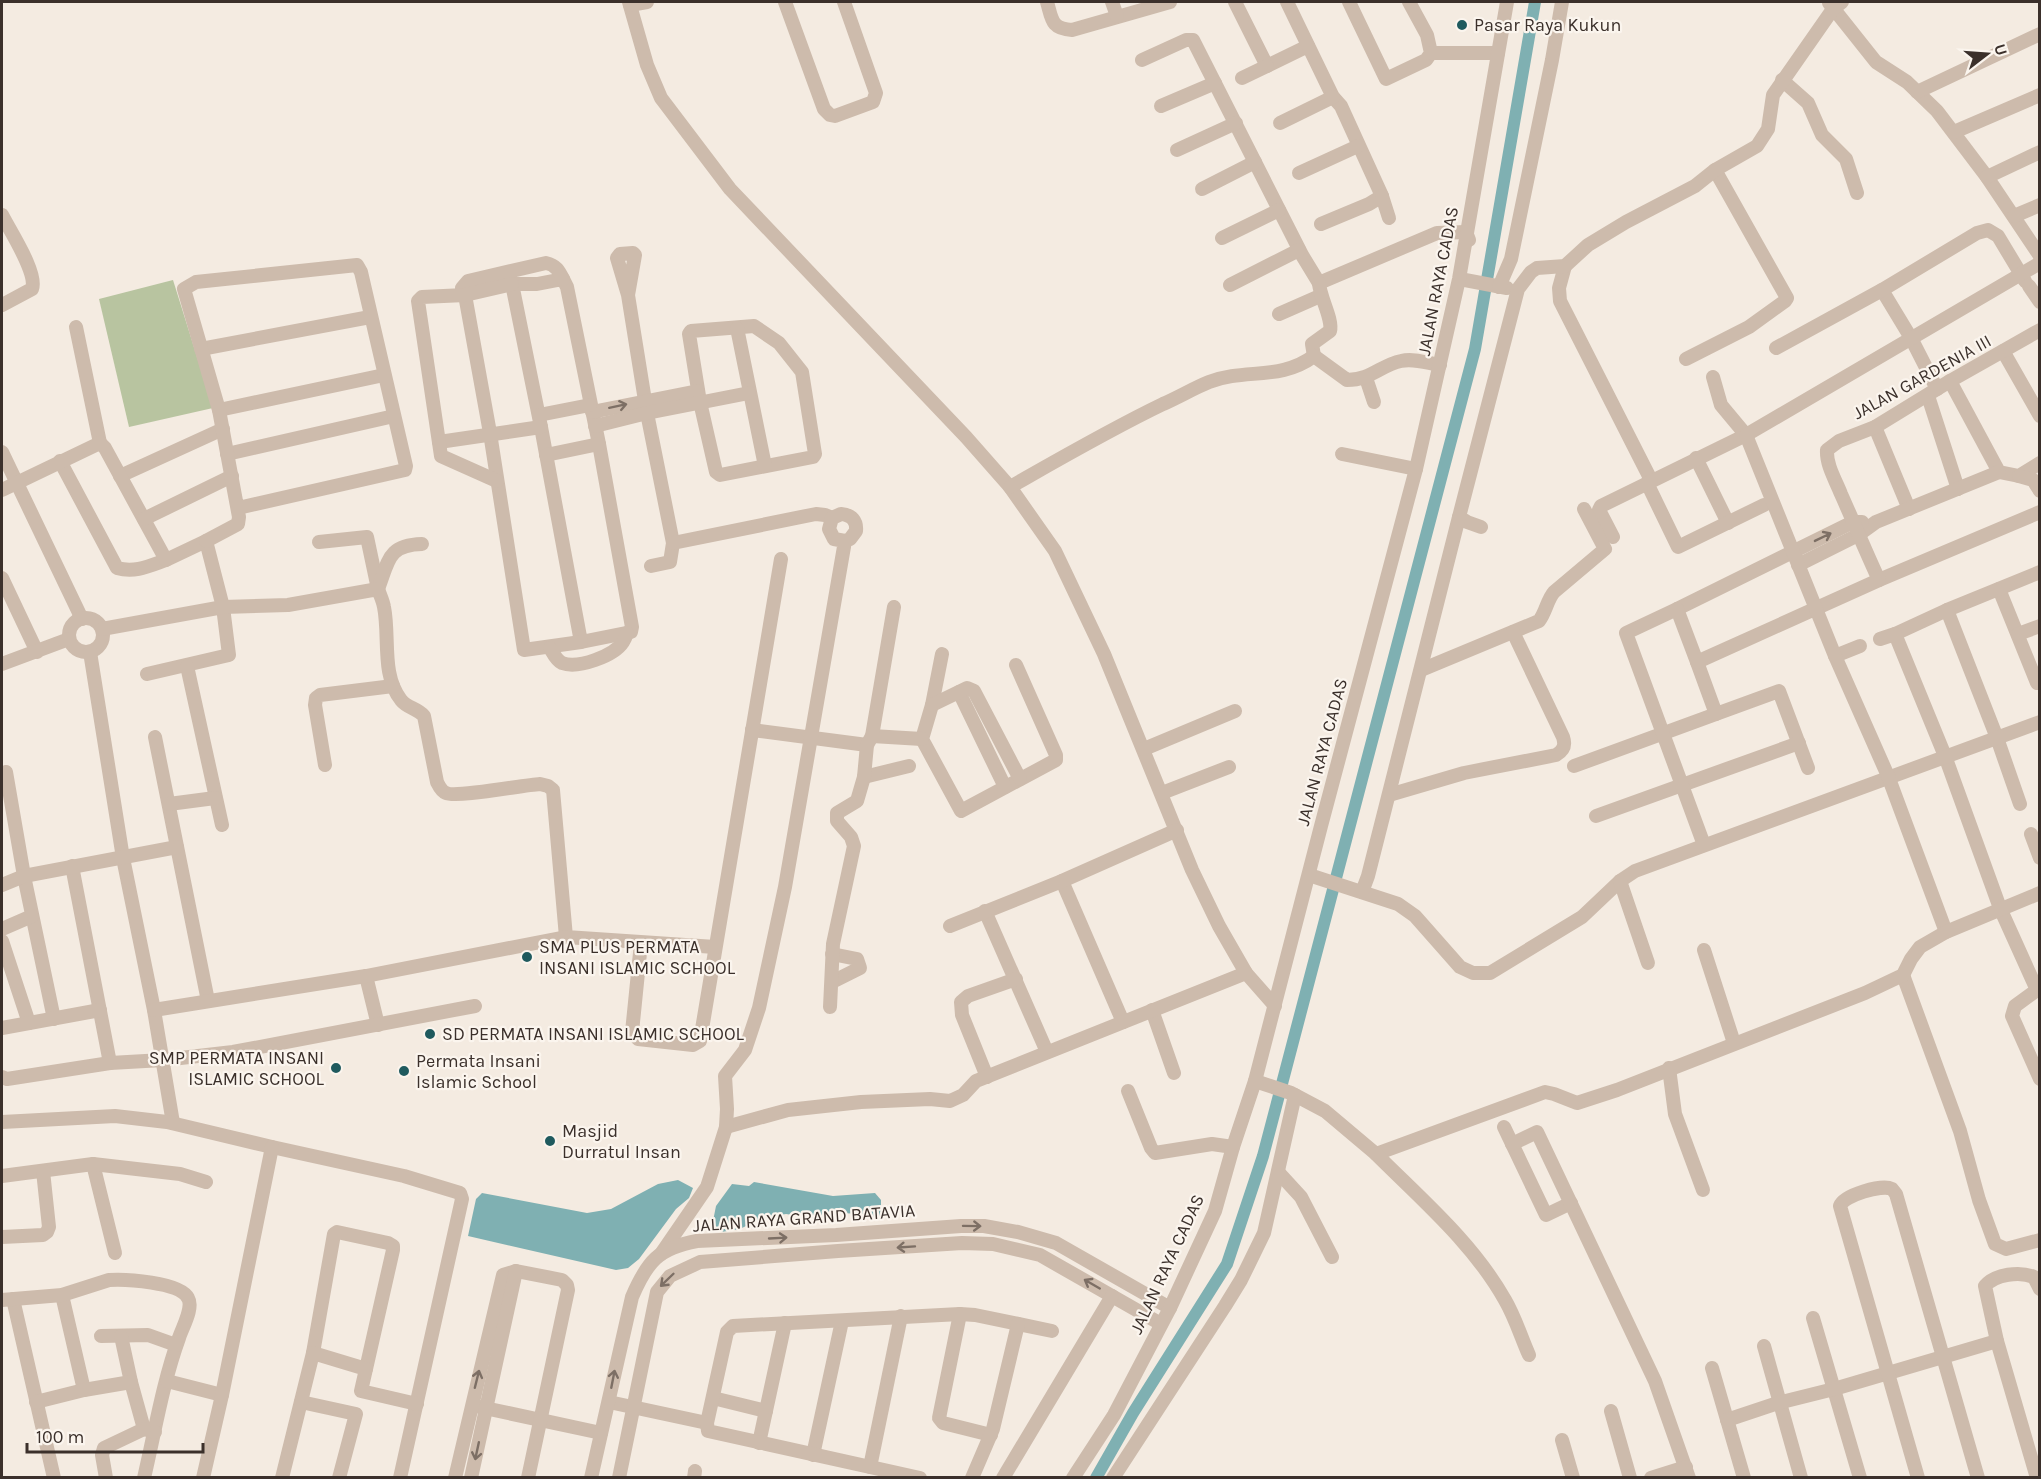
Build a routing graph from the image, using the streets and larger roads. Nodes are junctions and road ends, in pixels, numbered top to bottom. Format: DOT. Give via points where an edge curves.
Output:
graph roads {
  1 [pos="647,2"];
  2 [pos="785,2"];
  3 [pos="844,2"];
  4 [pos="1047,2"];
  5 [pos="1112,2"];
  6 [pos="1170,2"];
  7 [pos="1234,2"];
  8 [pos="1287,2"];
  9 [pos="1349,2"];
  10 [pos="1409,2"];
  11 [pos="1507,2"];
  12 [pos="1562,2"];
  13 [pos="629,3"];
  14 [pos="1834,4"];
  15 [pos="1117,16"];
  16 [pos="2040,34"];
  17 [pos="1308,46"];
  18 [pos="1431,53"];
  19 [pos="1498,53"];
  20 [pos="1142,60"];
  21 [pos="1267,66"];
  22 [pos="1242,78"];
  23 [pos="1782,80"];
  24 [pos="1215,83"];
  25 [pos="1917,92"];
  26 [pos="2040,94"];
  27 [pos="1333,97"];
  28 [pos="1161,106"];
  29 [pos="1236,123"];
  30 [pos="1281,123"];
  31 [pos="1954,132"];
  32 [pos="1358,146"];
  33 [pos="1177,150"];
  34 [pos="2040,152"];
  35 [pos="1255,162"];
  36 [pos="1715,170"];
  37 [pos="1299,173"];
  38 [pos="1987,177"];
  39 [pos="1202,189"];
  40 [pos="1857,193"];
  41 [pos="1382,196"];
  42 [pos="2040,205"];
  43 [pos="1279,210"];
  44 [pos="2,216"];
  45 [pos="2014,216"];
  46 [pos="1389,219"];
  47 [pos="1321,224"];
  48 [pos="1466,232"];
  49 [pos="1222,238"];
  50 [pos="1299,250"];
  51 [pos="2040,256"];
  52 [pos="2040,263"];
  53 [pos="1565,266"];
  54 [pos="562,279"];
  55 [pos="2025,280"];
  56 [pos="1483,283"];
  57 [pos="512,284"];
  58 [pos="1230,285"];
  59 [pos="1320,289"];
  60 [pos="1518,289"];
  61 [pos="1882,290"];
  62 [pos="464,295"];
  63 [pos="628,295"];
  64 [pos="2040,302"];
  65 [pos="2,305"];
  66 [pos="1280,314"];
  67 [pos="370,317"];
  68 [pos="76,327"];
  69 [pos="737,328"];
  70 [pos="2040,330"];
  71 [pos="1447,334"];
  72 [pos="1911,338"];
  73 [pos="1776,348"];
  74 [pos="201,349"];
  75 [pos="2003,351"];
  76 [pos="1314,356"];
  77 [pos="1686,359"];
  78 [pos="1440,365"];
  79 [pos="384,375"];
  80 [pos="1713,377"];
  81 [pos="1366,378"];
  82 [pos="1950,381"];
  83 [pos="1932,392"];
  84 [pos="749,393"];
  85 [pos="699,397"];
  86 [pos="1374,402"];
  87 [pos="646,407"];
  88 [pos="591,408"];
  89 [pos="219,410"];
  90 [pos="394,416"];
  91 [pos="2040,416"];
  92 [pos="540,421"];
  93 [pos="595,426"];
  94 [pos="1875,427"];
  95 [pos="223,429"];
  96 [pos="490,434"];
  97 [pos="1746,435"];
  98 [pos="439,442"];
  99 [pos="100,443"];
  100 [pos="599,444"];
  101 [pos="2,452"];
  102 [pos="227,454"];
  103 [pos="1341,454"];
  104 [pos="546,455"];
  105 [pos="1696,458"];
  106 [pos="60,461"];
  107 [pos="2040,463"];
  108 [pos="765,466"];
  109 [pos="1416,470"];
  110 [pos="1999,472"];
  111 [pos="120,476"];
  112 [pos="232,476"];
  113 [pos="2019,476"];
  114 [pos="497,481"];
  115 [pos="1649,482"];
  116 [pos="16,483"];
  117 [pos="1011,487"];
  118 [pos="1958,489"];
  119 [pos="2,490"];
  120 [pos="2040,491"];
  121 [pos="1764,505"];
  122 [pos="238,508"];
  123 [pos="1584,509"];
  124 [pos="1909,509"];
  125 [pos="2040,512"];
  126 [pos="1459,517"];
  127 [pos="832,518"];
  128 [pos="144,519"];
  129 [pos="1728,523"];
  130 [pos="1481,527"];
  131 [pos="1856,529"];
  132 [pos="1613,537"];
  133 [pos="206,541"];
  134 [pos="845,541"];
  135 [pos="319,542"];
  136 [pos="672,543"];
  137 [pos="422,544"];
  138 [pos="781,559"];
  139 [pos="1795,559"];
  140 [pos="166,560"];
  141 [pos="651,566"];
  142 [pos="2040,572"];
  143 [pos="2,579"];
  144 [pos="1879,580"];
  145 [pos="378,589"];
  146 [pos="1999,589"];
  147 [pos="223,607"];
  148 [pos="894,607"];
  149 [pos="1816,607"];
  150 [pos="1677,609"];
  151 [pos="1947,610"];
  152 [pos="82,619"];
  153 [pos="2040,626"];
  154 [pos="102,629"];
  155 [pos="1513,632"];
  156 [pos="627,633"];
  157 [pos="1895,634"];
  158 [pos="2018,634"];
  159 [pos="69,639"];
  160 [pos="1880,639"];
  161 [pos="581,642"];
  162 [pos="1860,646"];
  163 [pos="550,648"];
  164 [pos="37,652"];
  165 [pos="90,652"];
  166 [pos="942,654"];
  167 [pos="1835,656"];
  168 [pos="1697,662"];
  169 [pos="2,664"];
  170 [pos="1016,665"];
  171 [pos="187,666"];
  172 [pos="1421,670"];
  173 [pos="147,674"];
  174 [pos="2037,683"];
  175 [pos="393,686"];
  176 [pos="959,692"];
  177 [pos="932,705"];
  178 [pos="1235,711"];
  179 [pos="1716,714"];
  180 [pos="2040,722"];
  181 [pos="752,730"];
  182 [pos="1662,733"];
  183 [pos="155,737"];
  184 [pos="812,737"];
  185 [pos="1997,738"];
  186 [pos="922,739"];
  187 [pos="870,740"];
  188 [pos="1799,743"];
  189 [pos="1144,749"];
  190 [pos="1945,756"];
  191 [pos="325,765"];
  192 [pos="909,766"];
  193 [pos="1574,766"];
  194 [pos="1229,767"];
  195 [pos="1808,768"];
  196 [pos="6,772"];
  197 [pos="1888,776"];
  198 [pos="864,777"];
  199 [pos="1020,778"];
  200 [pos="1005,787"];
  201 [pos="1682,787"];
  202 [pos="1162,793"];
  203 [pos="1389,795"];
  204 [pos="215,798"];
  205 [pos="169,804"];
  206 [pos="2020,804"];
  207 [pos="1596,816"];
  208 [pos="16,824"];
  209 [pos="222,825"];
  210 [pos="1177,830"];
  211 [pos="2,831"];
  212 [pos="2031,834"];
  213 [pos="1704,845"];
  214 [pos="177,847"];
  215 [pos="123,858"];
  216 [pos="2040,858"];
  217 [pos="72,866"];
  218 [pos="1309,875"];
  219 [pos="24,876"];
  220 [pos="1062,881"];
  221 [pos="1620,881"];
  222 [pos="2,885"];
  223 [pos="1357,890"];
  224 [pos="2040,893"];
  225 [pos="2000,908"];
  226 [pos="985,911"];
  227 [pos="32,916"];
  228 [pos="950,926"];
  229 [pos="2,929"];
  230 [pos="1946,932"];
  231 [pos="566,937"];
  232 [pos="2,941"];
  233 [pos="641,943"];
  234 [pos="715,947"];
  235 [pos="1704,950"];
  236 [pos="832,954"];
  237 [pos="1648,963"];
  238 [pos="1246,974"];
  239 [pos="1904,975"];
  240 [pos="366,976"];
  241 [pos="1016,979"];
  242 [pos="832,982"];
  243 [pos="208,1001"];
  244 [pos="475,1006"];
  245 [pos="1275,1006"];
  246 [pos="830,1007"];
  247 [pos="100,1010"];
  248 [pos="154,1010"];
  249 [pos="1152,1010"];
  250 [pos="54,1018"];
  251 [pos="1123,1022"];
  252 [pos="29,1023"];
  253 [pos="378,1025"];
  254 [pos="2,1028"];
  255 [pos="1734,1043"];
  256 [pos="1047,1052"];
  257 [pos="162,1060"];
  258 [pos="110,1063"];
  259 [pos="1669,1068"];
  260 [pos="1174,1073"];
  261 [pos="2,1077"];
  262 [pos="987,1077"];
  263 [pos="2040,1079"];
  264 [pos="1255,1081"];
  265 [pos="1128,1091"];
  266 [pos="1293,1094"];
  267 [pos="2,1122"];
  268 [pos="172,1123"];
  269 [pos="726,1127"];
  270 [pos="1504,1127"];
  271 [pos="1512,1144"];
  272 [pos="1233,1147"];
  273 [pos="272,1148"];
  274 [pos="1376,1154"];
  275 [pos="93,1164"];
  276 [pos="43,1171"];
  277 [pos="1279,1173"];
  278 [pos="2,1176"];
  279 [pos="206,1182"];
  280 [pos="1703,1190"];
  281 [pos="1571,1203"];
  282 [pos="2,1237"];
  283 [pos="2040,1240"];
  284 [pos="719,1241"];
  285 [pos="115,1253"];
  286 [pos="661,1254"];
  287 [pos="1332,1257"];
  288 [pos="720,1260"];
  289 [pos="516,1271"];
  290 [pos="2040,1288"];
  291 [pos="62,1295"];
  292 [pos="1112,1296"];
  293 [pos="7,1299"];
  294 [pos="1170,1308"];
  295 [pos="960,1314"];
  296 [pos="902,1317"];
  297 [pos="1813,1318"];
  298 [pos="842,1321"];
  299 [pos="785,1323"];
  300 [pos="1018,1324"];
  301 [pos="1161,1324"];
  302 [pos="1052,1331"];
  303 [pos="101,1336"];
  304 [pos="122,1336"];
  305 [pos="1997,1341"];
  306 [pos="176,1345"];
  307 [pos="1764,1346"];
  308 [pos="313,1353"];
  309 [pos="1529,1355"];
  310 [pos="1942,1357"];
  311 [pos="1712,1368"];
  312 [pos="366,1369"];
  313 [pos="1888,1373"];
  314 [pos="167,1381"];
  315 [pos="131,1382"];
  316 [pos="1834,1389"];
  317 [pos="84,1390"];
  318 [pos="361,1391"];
  319 [pos="222,1395"];
  320 [pos="713,1398"];
  321 [pos="36,1402"];
  322 [pos="301,1402"];
  323 [pos="609,1402"];
  324 [pos="1778,1403"];
  325 [pos="417,1404"];
  326 [pos="471,1405"];
  327 [pos="633,1407"];
  328 [pos="486,1408"];
  329 [pos="766,1411"];
  330 [pos="1611,1411"];
  331 [pos="356,1414"];
  332 [pos="540,1420"];
  333 [pos="1727,1420"];
  334 [pos="707,1423"];
  335 [pos="150,1431"];
  336 [pos="601,1433"];
  337 [pos="991,1435"];
  338 [pos="1562,1440"];
  339 [pos="759,1443"];
  340 [pos="813,1455"];
  341 [pos="870,1467"];
  342 [pos="1687,1472"];
  343 [pos="1073,1477"];
  344 [pos="54,1478"];
  345 [pos="106,1478"];
  346 [pos="144,1478"];
  347 [pos="203,1478"];
  348 [pos="282,1478"];
  349 [pos="339,1478"];
  350 [pos="400,1478"];
  351 [pos="455,1478"];
  352 [pos="471,1478"];
  353 [pos="528,1478"];
  354 [pos="591,1478"];
  355 [pos="619,1478"];
  356 [pos="920,1478"];
  357 [pos="972,1478"];
  358 [pos="1003,1478"];
  359 [pos="1113,1478"];
  360 [pos="1573,1478"];
  361 [pos="1630,1478"];
  362 [pos="1651,1478"];
  363 [pos="1744,1478"];
  364 [pos="1801,1478"];
  365 [pos="1860,1478"];
  366 [pos="1918,1478"];
  367 [pos="1978,1478"];
  368 [pos="2037,1478"];
  1 -- 13 [label="street"];
  2 -- 3 [label="street" via="824,109 835,116 873,102 876,93"];
  4 -- 15 [label="street" via="1054,23 1061,30"];
  5 -- 15 [label="street"];
  6 -- 15 [label="street"];
  7 -- 21 [label="street"];
  8 -- 17 [label="street"];
  9 -- 18 [label="street" via="1386,78 1426,60"];
  10 -- 18 [label="street" via="1427,35"];
  11 -- 19 [label="street, JALAN RAYA CADAS"];
  12 -- 56 [label="street" via="1511,259"];
  13 -- 117 [label="street" via="661,98 730,189"];
  14 -- 23 [label="street"];
  14 -- 25 [label="street" via="1876,62"];
  16 -- 25 [label="street"];
  17 -- 21 [label="street"];
  17 -- 27 [label="street"];
  18 -- 19 [label="street"];
  19 -- 48 [label="street, JALAN RAYA CADAS"];
  20 -- 24 [label="street" via="1193,40"];
  21 -- 22 [label="street"];
  23 -- 36 [label="street" via="1773,95 1763,138 1757,146"];
  23 -- 40 [label="street" via="1808,103 1822,135 1846,159"];
  24 -- 28 [label="street"];
  24 -- 29 [label="street"];
  25 -- 31 [label="street"];
  26 -- 31 [label="street"];
  27 -- 30 [label="street"];
  27 -- 32 [label="street" via="1341,106"];
  29 -- 33 [label="street"];
  29 -- 35 [label="street"];
  31 -- 38 [label="street"];
  32 -- 37 [label="street"];
  32 -- 41 [label="street"];
  34 -- 38 [label="street"];
  35 -- 39 [label="street"];
  35 -- 43 [label="street"];
  36 -- 53 [label="street" via="1695,186 1588,245"];
  36 -- 77 [label="street" via="1787,298 1749,327"];
  38 -- 45 [label="street"];
  41 -- 46 [label="street"];
  41 -- 47 [label="street"];
  42 -- 45 [label="street"];
  43 -- 49 [label="street"];
  43 -- 50 [label="street"];
  44 -- 65 [label="street" via="34,284 32,289"];
  45 -- 51 [label="street"];
  48 -- 56 [label="street"];
  48 -- 59 [label="street" via="1437,232"];
  48 -- 71 [label="street, JALAN RAYA CADAS"];
  50 -- 58 [label="street"];
  50 -- 59 [label="street"];
  52 -- 55 [label="street"];
  53 -- 60 [label="street" via="1536,268"];
  53 -- 115 [label="street" via="1560,301"];
  54 -- 57 [label="street"];
  54 -- 62 [label="street" via="558,269 546,263 468,281 462,288"];
  54 -- 88 [label="street" via="567,287"];
  55 -- 61 [label="street" via="1998,236 1988,230"];
  55 -- 64 [label="street"];
  55 -- 72 [label="street"];
  56 -- 60 [label="street"];
  56 -- 71 [label="street" via="1455,329"];
  57 -- 62 [label="street"];
  57 -- 92 [label="street"];
  59 -- 66 [label="street"];
  59 -- 76 [label="street" via="1331,326 1330,332 1312,344"];
  60 -- 126 [label="street"];
  61 -- 72 [label="street"];
  61 -- 73 [label="street"];
  62 -- 96 [label="street"];
  62 -- 98 [label="street" via="422,297 418,301"];
  63 -- 87 [label="street"];
  67 -- 74 [label="street"];
  67 -- 74 [label="street" via="357,265 196,282 187,285 184,293"];
  67 -- 79 [label="street"];
  68 -- 99 [label="street"];
  69 -- 84 [label="street"];
  69 -- 85 [label="street" via="689,334"];
  69 -- 108 [label="street" via="758,327 779,343 804,377 815,454"];
  70 -- 75 [label="street, JALAN GARDENIA III"];
  71 -- 78 [label="street, JALAN RAYA CADAS"];
  72 -- 83 [label="street"];
  72 -- 97 [label="street"];
  74 -- 89 [label="street"];
  75 -- 82 [label="street, JALAN GARDENIA III"];
  75 -- 91 [label="street"];
  76 -- 81 [label="street" via="1344,379"];
  76 -- 117 [label="street" via="1285,371 1208,383 1082,446"];
  78 -- 81 [label="street" via="1399,361"];
  78 -- 109 [label="street, JALAN RAYA CADAS"];
  79 -- 89 [label="street"];
  79 -- 90 [label="street"];
  80 -- 97 [label="street" via="1720,405"];
  81 -- 86 [label="street"];
  82 -- 83 [label="street, JALAN GARDENIA III"];
  82 -- 110 [label="street"];
  83 -- 94 [label="street, JALAN GARDENIA III"];
  83 -- 118 [label="street"];
  84 -- 85 [label="street"];
  84 -- 108 [label="street"];
  85 -- 87 [label="street"];
  85 -- 108 [label="street" via="716,472 720,475"];
  88 -- 87 [label="street, one-way"];
  87 -- 93 [label="street"];
  87 -- 136 [label="street"];
  88 -- 92 [label="street"];
  88 -- 93 [label="street"];
  89 -- 95 [label="street"];
  90 -- 102 [label="street"];
  90 -- 122 [label="street" via="406,466 402,472"];
  92 -- 96 [label="street"];
  92 -- 104 [label="street"];
  93 -- 100 [label="street"];
  94 -- 124 [label="street"];
  94 -- 131 [label="street, JALAN GARDENIA III" via="1827,450 1826,456"];
  95 -- 102 [label="street"];
  95 -- 111 [label="street"];
  96 -- 98 [label="street"];
  96 -- 114 [label="street"];
  97 -- 105 [label="street"];
  97 -- 139 [label="street"];
  98 -- 114 [label="street" via="441,456"];
  99 -- 106 [label="street"];
  99 -- 111 [label="street"];
  100 -- 104 [label="street"];
  100 -- 156 [label="street" via="632,624 632,631"];
  101 -- 116 [label="street"];
  102 -- 112 [label="street"];
  103 -- 109 [label="street"];
  104 -- 161 [label="street"];
  105 -- 115 [label="street"];
  105 -- 129 [label="street"];
  106 -- 116 [label="street"];
  106 -- 140 [label="street" via="117,568 138,570"];
  107 -- 113 [label="street"];
  109 -- 218 [label="street, JALAN RAYA CADAS"];
  110 -- 113 [label="street"];
  110 -- 118 [label="street"];
  111 -- 128 [label="street"];
  112 -- 122 [label="street"];
  112 -- 128 [label="street"];
  113 -- 120 [label="street" via="2033,480"];
  114 -- 163 [label="street" via="524,650"];
  115 -- 129 [label="street" via="1678,547"];
  115 -- 132 [label="street" via="1600,507"];
  116 -- 119 [label="street"];
  116 -- 152 [label="street"];
  117 -- 189 [label="street" via="1055,551"];
  118 -- 124 [label="street"];
  121 -- 129 [label="street"];
  122 -- 133 [label="street" via="238,524"];
  123 -- 155 [label="street" via="1605,549 1554,592 1539,621"];
  124 -- 131 [label="street"];
  125 -- 144 [label="street"];
  126 -- 130 [label="street"];
  126 -- 172 [label="street"];
  127 -- 134 [label="street" via="830,535"];
  127 -- 134 [label="street" via="846,514 855,521 856,531"];
  127 -- 136 [label="street" via="816,514"];
  128 -- 140 [label="street"];
  131 -- 139 [label="street"];
  131 -- 144 [label="street"];
  133 -- 140 [label="street"];
  133 -- 147 [label="street"];
  134 -- 184 [label="street"];
  135 -- 145 [label="street" via="367,537"];
  136 -- 141 [label="street" via="670,562"];
  137 -- 145 [label="street" via="409,544 392,554"];
  138 -- 181 [label="street"];
  139 -- 149 [label="street"];
  139 -- 150 [label="street"];
  142 -- 146 [label="street"];
  143 -- 164 [label="street"];
  144 -- 149 [label="street"];
  145 -- 147 [label="street" via="288,605"];
  145 -- 175 [label="street" via="384,606"];
  146 -- 151 [label="street"];
  146 -- 158 [label="street"];
  147 -- 154 [label="street"];
  147 -- 171 [label="street" via="229,655"];
  148 -- 187 [label="street"];
  149 -- 167 [label="street"];
  149 -- 168 [label="street"];
  150 -- 168 [label="street"];
  150 -- 182 [label="street" via="1626,633"];
  151 -- 157 [label="street"];
  151 -- 185 [label="street"];
  152 -- 154 [label="street" via="90,618"];
  152 -- 159 [label="street" via="72,626"];
  153 -- 158 [label="street"];
  154 -- 165 [label="street" via="99,648"];
  155 -- 172 [label="street"];
  155 -- 203 [label="street" via="1563,737 1563,750 1556,755 1464,772"];
  156 -- 161 [label="street"];
  156 -- 163 [label="street" via="623,642 604,657 586,663 562,663"];
  157 -- 160 [label="street"];
  157 -- 190 [label="street"];
  158 -- 174 [label="street"];
  159 -- 164 [label="street"];
  159 -- 165 [label="street" via="77,650"];
  161 -- 163 [label="street"];
  162 -- 167 [label="street"];
  164 -- 169 [label="street"];
  165 -- 215 [label="street"];
  166 -- 177 [label="street"];
  167 -- 197 [label="street"];
  168 -- 179 [label="street"];
  170 -- 199 [label="street" via="1056,758 1055,762"];
  171 -- 173 [label="street"];
  171 -- 204 [label="street"];
  172 -- 203 [label="street"];
  175 -- 191 [label="street" via="316,698"];
  175 -- 231 [label="street" via="402,701 424,716 437,782 445,793 459,795 540,784 553,790"];
  176 -- 177 [label="street"];
  176 -- 199 [label="street" via="967,688 974,691"];
  176 -- 200 [label="street"];
  177 -- 186 [label="street"];
  178 -- 189 [label="street"];
  179 -- 182 [label="street"];
  179 -- 188 [label="street" via="1779,691"];
  180 -- 185 [label="street"];
  181 -- 184 [label="street"];
  181 -- 234 [label="street"];
  182 -- 193 [label="street"];
  182 -- 201 [label="street"];
  183 -- 205 [label="street"];
  184 -- 187 [label="street"];
  184 -- 269 [label="street" via="759,1008 745,1050 725,1076"];
  185 -- 190 [label="street"];
  185 -- 206 [label="street"];
  186 -- 187 [label="street"];
  186 -- 200 [label="street" via="959,810 964,811"];
  187 -- 198 [label="street"];
  188 -- 195 [label="street"];
  188 -- 201 [label="street"];
  189 -- 202 [label="street"];
  190 -- 197 [label="street"];
  190 -- 225 [label="street"];
  192 -- 198 [label="street"];
  194 -- 202 [label="street"];
  196 -- 208 [label="street"];
  197 -- 213 [label="street"];
  197 -- 230 [label="street"];
  198 -- 236 [label="street" via="857,801 837,813 837,821 854,846"];
  199 -- 200 [label="street"];
  201 -- 207 [label="street"];
  201 -- 213 [label="street"];
  202 -- 210 [label="street"];
  203 -- 223 [label="street" via="1368,876"];
  204 -- 205 [label="street"];
  204 -- 209 [label="street"];
  205 -- 214 [label="street"];
  208 -- 211 [label="street"];
  208 -- 219 [label="street"];
  210 -- 220 [label="street"];
  210 -- 238 [label="street" via="1201,889"];
  212 -- 216 [label="street"];
  213 -- 221 [label="street" via="1635,871"];
  214 -- 215 [label="street"];
  214 -- 243 [label="street"];
  215 -- 217 [label="street"];
  215 -- 248 [label="street"];
  217 -- 219 [label="street"];
  217 -- 247 [label="street"];
  218 -- 223 [label="street"];
  218 -- 245 [label="street, JALAN RAYA CADAS"];
  219 -- 222 [label="street"];
  219 -- 227 [label="street"];
  220 -- 226 [label="street"];
  220 -- 251 [label="street"];
  221 -- 223 [label="street" via="1582,917 1494,971 1479,974 1460,967 1408,910"];
  221 -- 237 [label="street"];
  224 -- 225 [label="street"];
  225 -- 230 [label="street"];
  225 -- 263 [label="street" via="2037,990 2015,1005 2012,1016"];
  226 -- 228 [label="street"];
  226 -- 241 [label="street"];
  227 -- 229 [label="street"];
  227 -- 250 [label="street"];
  230 -- 239 [label="street" via="1920,947"];
  231 -- 233 [label="street"];
  231 -- 240 [label="street"];
  232 -- 252 [label="street"];
  233 -- 234 [label="street"];
  233 -- 234 [label="street" via="633,1036 693,1045 700,1041"];
  235 -- 255 [label="street"];
  236 -- 242 [label="street"];
  236 -- 242 [label="street" via="857,959 860,968"];
  238 -- 245 [label="street"];
  238 -- 249 [label="street"];
  239 -- 255 [label="street"];
  239 -- 283 [label="street" via="1960,1131 1995,1244 2006,1249"];
  240 -- 243 [label="street"];
  240 -- 253 [label="street"];
  241 -- 256 [label="street"];
  241 -- 262 [label="street" via="968,996 962,1002 962,1015"];
  242 -- 246 [label="street"];
  243 -- 248 [label="street"];
  244 -- 253 [label="street"];
  245 -- 264 [label="street, JALAN RAYA CADAS"];
  247 -- 250 [label="street"];
  247 -- 258 [label="street"];
  248 -- 257 [label="street"];
  249 -- 251 [label="street"];
  249 -- 260 [label="street"];
  250 -- 252 [label="street"];
  251 -- 256 [label="street"];
  252 -- 254 [label="street"];
  253 -- 257 [label="street" via="233,1052"];
  255 -- 259 [label="street"];
  256 -- 262 [label="street"];
  257 -- 258 [label="street"];
  257 -- 268 [label="street"];
  258 -- 261 [label="street"];
  259 -- 274 [label="street" via="1577,1103 1545,1092"];
  259 -- 280 [label="street" via="1675,1114"];
  262 -- 269 [label="street" via="950,1101 861,1102 788,1110"];
  264 -- 266 [label="street"];
  264 -- 272 [label="street, JALAN RAYA CADAS"];
  265 -- 272 [label="street" via="1155,1153 1212,1144"];
  266 -- 274 [label="street" via="1325,1111"];
  266 -- 277 [label="street"];
  267 -- 268 [label="street" via="115,1116"];
  268 -- 273 [label="street"];
  269 -- 286 [label="street" via="707,1187"];
  270 -- 271 [label="street"];
  271 -- 281 [label="street" via="1537,1132"];
  271 -- 281 [label="street" via="1546,1215"];
  272 -- 294 [label="street, JALAN RAYA CADAS" via="1215,1211"];
  273 -- 319 [label="street"];
  273 -- 325 [label="street" via="404,1176 460,1193 462,1199"];
  274 -- 309 [label="street" via="1449,1226 1486,1270 1507,1302"];
  275 -- 276 [label="street"];
  275 -- 279 [label="street" via="180,1174"];
  275 -- 285 [label="street"];
  276 -- 278 [label="street"];
  276 -- 282 [label="street" via="47,1232"];
  277 -- 287 [label="street" via="1301,1197"];
  277 -- 359 [label="street" via="1264,1233 1241,1280"];
  281 -- 342 [label="street" via="1655,1381"];
  284 -- 286 [label="street, JALAN RAYA GRAND BATAVIA" via="683,1244"];
  284 -- 288 [label="street"];
  284 -- 294 [label="street, JALAN RAYA GRAND BATAVIA, one-way" via="984,1226 1056,1243"];
  323 -- 286 [label="street, JALAN RAYA GRAND BATAVIA, one-way" via="632,1297 641,1275"];
  292 -- 288 [label="street, JALAN RAYA GRAND BATAVIA, one-way" via="1040,1255 993,1244"];
  288 -- 327 [label="street, JALAN RAYA GRAND BATAVIA, one-way" via="686,1267 670,1276 657,1292"];
  326 -- 289 [label="street, one-way" via="502,1275"];
  289 -- 328 [label="street"];
  289 -- 332 [label="street" via="562,1280 568,1290"];
  290 -- 305 [label="street" via="2034,1277 2027,1274 1987,1283"];
  291 -- 293 [label="street"];
  291 -- 306 [label="street" via="117,1279 141,1280 179,1290 190,1303"];
  291 -- 317 [label="street"];
  292 -- 301 [label="street, JALAN RAYA GRAND BATAVIA"];
  292 -- 358 [label="street"];
  293 -- 321 [label="street"];
  294 -- 301 [label="street, JALAN RAYA CADAS"];
  295 -- 296 [label="street"];
  295 -- 300 [label="street"];
  295 -- 337 [label="street" via="939,1418 943,1423"];
  296 -- 298 [label="street"];
  296 -- 341 [label="street"];
  297 -- 316 [label="street"];
  298 -- 299 [label="street"];
  298 -- 340 [label="street"];
  299 -- 320 [label="street" via="734,1326 728,1332"];
  299 -- 329 [label="street"];
  300 -- 302 [label="street"];
  300 -- 337 [label="street"];
  301 -- 343 [label="street, JALAN RAYA CADAS" via="1114,1415"];
  303 -- 304 [label="street"];
  304 -- 306 [label="street" via="148,1335"];
  304 -- 315 [label="street"];
  305 -- 310 [label="street"];
  305 -- 368 [label="street"];
  306 -- 314 [label="street"];
  307 -- 324 [label="street"];
  308 -- 312 [label="street"];
  308 -- 312 [label="street" via="334,1234 388,1243 393,1250"];
  308 -- 322 [label="street"];
  310 -- 313 [label="street"];
  310 -- 313 [label="street" via="1896,1194 1888,1187 1846,1198 1840,1206"];
  310 -- 367 [label="street"];
  311 -- 333 [label="street"];
  312 -- 318 [label="street"];
  313 -- 316 [label="street"];
  313 -- 366 [label="street"];
  314 -- 319 [label="street"];
  314 -- 335 [label="street"];
  315 -- 317 [label="street"];
  315 -- 335 [label="street"];
  316 -- 324 [label="street"];
  316 -- 365 [label="street"];
  317 -- 321 [label="street"];
  318 -- 325 [label="street"];
  318 -- 331 [label="street"];
  319 -- 347 [label="street"];
  320 -- 329 [label="street"];
  320 -- 334 [label="street"];
  321 -- 344 [label="street"];
  322 -- 331 [label="street"];
  322 -- 348 [label="street"];
  323 -- 327 [label="street"];
  323 -- 336 [label="street, JALAN RAYA GRAND BATAVIA"];
  324 -- 333 [label="street"];
  324 -- 364 [label="street"];
  325 -- 350 [label="street"];
  326 -- 328 [label="street"];
  326 -- 351 [label="street"];
  327 -- 334 [label="street"];
  327 -- 355 [label="street, JALAN RAYA GRAND BATAVIA"];
  328 -- 332 [label="street"];
  328 -- 352 [label="street, one-way"];
  329 -- 339 [label="street"];
  330 -- 361 [label="street"];
  331 -- 349 [label="street"];
  332 -- 336 [label="street"];
  332 -- 353 [label="street"];
  333 -- 363 [label="street"];
  334 -- 339 [label="street" via="707,1429 713,1433"];
  335 -- 345 [label="street" via="104,1448"];
  335 -- 346 [label="street"];
  336 -- 354 [label="street, JALAN RAYA GRAND BATAVIA"];
  337 -- 357 [label="street"];
  338 -- 360 [label="street"];
  339 -- 340 [label="street"];
  340 -- 341 [label="street"];
  341 -- 356 [label="street"];
  342 -- 362 [label="street"];
}
